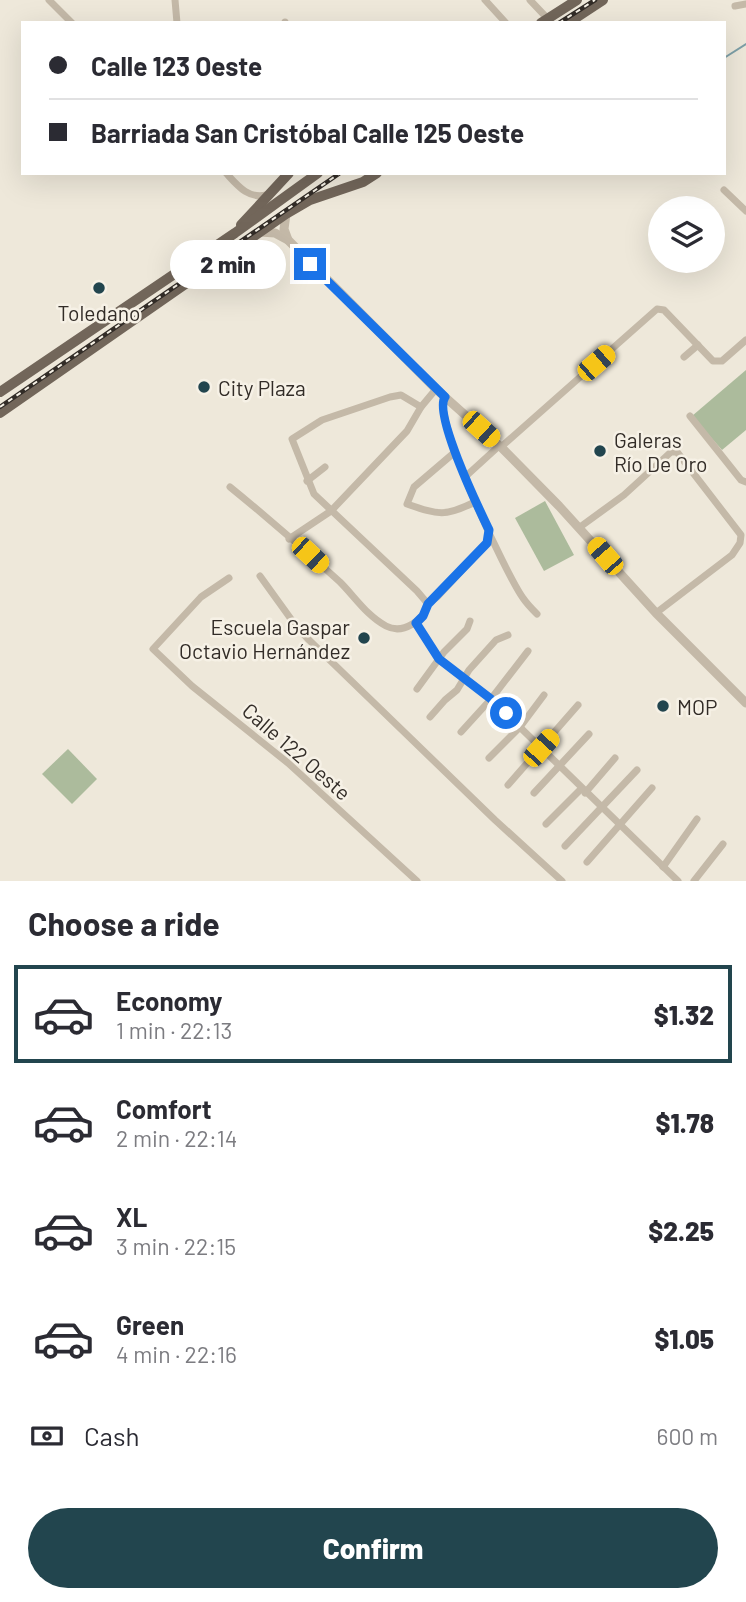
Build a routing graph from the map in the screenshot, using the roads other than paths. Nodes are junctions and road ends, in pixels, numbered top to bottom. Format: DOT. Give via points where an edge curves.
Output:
graph roads {
  1 [pos="49,0"];
  2 [pos="176,0"];
  3 [pos="485,0"];
  4 [pos="491,0"];
  5 [pos="530,0"];
  6 [pos="578,0"];
  7 [pos="603,0"];
  8 [pos="746,4"];
  9 [pos="735,6"];
  10 [pos="70,21"];
  11 [pos="177,21"];
  12 [pos="504,21"];
  13 [pos="510,21"];
  14 [pos="544,21"];
  15 [pos="571,21"];
  16 [pos="228,175"];
  17 [pos="287,175"];
  18 [pos="316,175"];
  19 [pos="364,175"];
  20 [pos="374,175"];
  21 [pos="339,190"];
  22 [pos="724,190"];
  23 [pos="246,193"];
  24 [pos="266,195"];
  25 [pos="746,211"];
  26 [pos="249,214"];
  27 [pos="286,214"];
  28 [pos="260,232"];
  29 [pos="234,233"];
  30 [pos="288,240"];
  31 [pos="746,340"];
  32 [pos="698,345"];
  33 [pos="684,357"];
  34 [pos="436,389"];
  35 [pos="0,391"];
  36 [pos="445,397"];
  37 [pos="421,407"];
  38 [pos="0,413"];
  39 [pos="690,416"];
  40 [pos="500,447"];
  41 [pos="455,452"];
  42 [pos="325,467"];
  43 [pos="465,477"];
  44 [pos="307,481"];
  45 [pos="746,482"];
  46 [pos="230,487"];
  47 [pos="475,502"];
  48 [pos="331,511"];
  49 [pos="580,527"];
  50 [pos="489,530"];
  51 [pos="290,539"];
  52 [pos="260,576"];
  53 [pos="229,578"];
  54 [pos="428,604"];
  55 [pos="656,613"];
  56 [pos="537,614"];
  57 [pos="470,621"];
  58 [pos="416,623"];
  59 [pos="508,635"];
  60 [pos="528,651"];
  61 [pos="439,659"];
  62 [pos="465,678"];
  63 [pos="417,689"];
  64 [pos="544,695"];
  65 [pos="491,699"];
  66 [pos="746,703"];
  67 [pos="578,705"];
  68 [pos="430,717"];
  69 [pos="520,727"];
  70 [pos="460,732"];
  71 [pos="589,734"];
  72 [pos="541,748"];
  73 [pos="489,758"];
  74 [pos="615,758"];
  75 [pos="560,766"];
  76 [pos="637,770"];
  77 [pos="508,785"];
  78 [pos="652,788"];
  79 [pos="583,791"];
  80 [pos="534,793"];
  81 [pos="602,808"];
  82 [pos="697,819"];
  83 [pos="546,824"];
  84 [pos="620,825"];
  85 [pos="723,844"];
  86 [pos="565,846"];
  87 [pos="587,862"];
  88 [pos="663,867"];
  89 [pos="417,881"];
  90 [pos="562,881"];
  91 [pos="678,881"];
  92 [pos="694,881"];
  1 -- 10 [label="street"];
  2 -- 11 [label="street"];
  3 -- 12 [label="street"];
  4 -- 13 [label="street"];
  5 -- 14 [label="street"];
  6 -- 14 [label="main road"];
  7 -- 15 [label="main road"];
  8 -- 9 [label="street"];
  16 -- 23 [label="street"];
  17 -- 24 [label="main road"];
  18 -- 29 [label="main road"];
  19 -- 21 [label="main road"];
  20 -- 21 [label="main road"];
  21 -- 27 [label="main road"];
  22 -- 25 [label="street"];
  23 -- 24 [label="street"];
  23 -- 26 [label="street"];
  24 -- 26 [label="main road"];
  26 -- 29 [label="main road"];
  27 -- 28 [label="main road"];
  27 -- 30 [label="street"];
  28 -- 30 [label="street"];
  28 -- 38 [label="main road"];
  29 -- 35 [label="main road"];
  30 -- 34 [label="street"];
  31 -- 32 [label="street" via="717,363"];
  32 -- 33 [label="street"];
  32 -- 40 [label="street" via="664,310 657,309"];
  34 -- 36 [label="street"];
  34 -- 37 [label="street"];
  36 -- 40 [label="street"];
  36 -- 41 [label="street" via="442,406"];
  37 -- 44 [label="street" via="401,395 390,397 322,420 292,439"];
  37 -- 48 [label="street" via="407,431"];
  39 -- 45 [label="street"];
  40 -- 43 [label="street"];
  40 -- 49 [label="street"];
  41 -- 43 [label="street"];
  41 -- 47 [label="street" via="415,487 407,504 453,513"];
  42 -- 44 [label="street"];
  43 -- 47 [label="street"];
  44 -- 48 [label="street"];
  46 -- 51 [label="street"];
  47 -- 50 [label="street"];
  48 -- 51 [label="street"];
  48 -- 54 [label="street"];
  49 -- 55 [label="street"];
  49 -- 55 [label="street" via="671,452 677,452 741,539 732,555"];
  50 -- 54 [label="street" via="487,543"];
  50 -- 56 [label="street" via="523,598"];
  51 -- 58 [label="street" via="388,627"];
  52 -- 90 [label="street" via="309,640"];
  53 -- 89 [label="street, Calle 122 Oeste" via="201,597 153,649"];
  54 -- 58 [label="street"];
  55 -- 66 [label="street"];
  57 -- 61 [label="street"];
  58 -- 61 [label="street"];
  59 -- 62 [label="street" via="496,640"];
  60 -- 65 [label="street"];
  61 -- 62 [label="street"];
  61 -- 63 [label="street"];
  62 -- 65 [label="street"];
  62 -- 68 [label="street"];
  64 -- 69 [label="street"];
  65 -- 69 [label="street"];
  65 -- 70 [label="street"];
  67 -- 72 [label="street"];
  69 -- 72 [label="street"];
  69 -- 73 [label="street"];
  71 -- 75 [label="street"];
  72 -- 75 [label="street"];
  72 -- 77 [label="street"];
  74 -- 79 [label="street"];
  75 -- 79 [label="street"];
  75 -- 80 [label="street"];
  76 -- 81 [label="street"];
  78 -- 84 [label="street"];
  79 -- 81 [label="street"];
  79 -- 83 [label="street"];
  81 -- 84 [label="street"];
  81 -- 86 [label="street"];
  82 -- 88 [label="street"];
  84 -- 87 [label="street"];
  84 -- 88 [label="street"];
  85 -- 92 [label="street"];
  88 -- 91 [label="street"];
}
